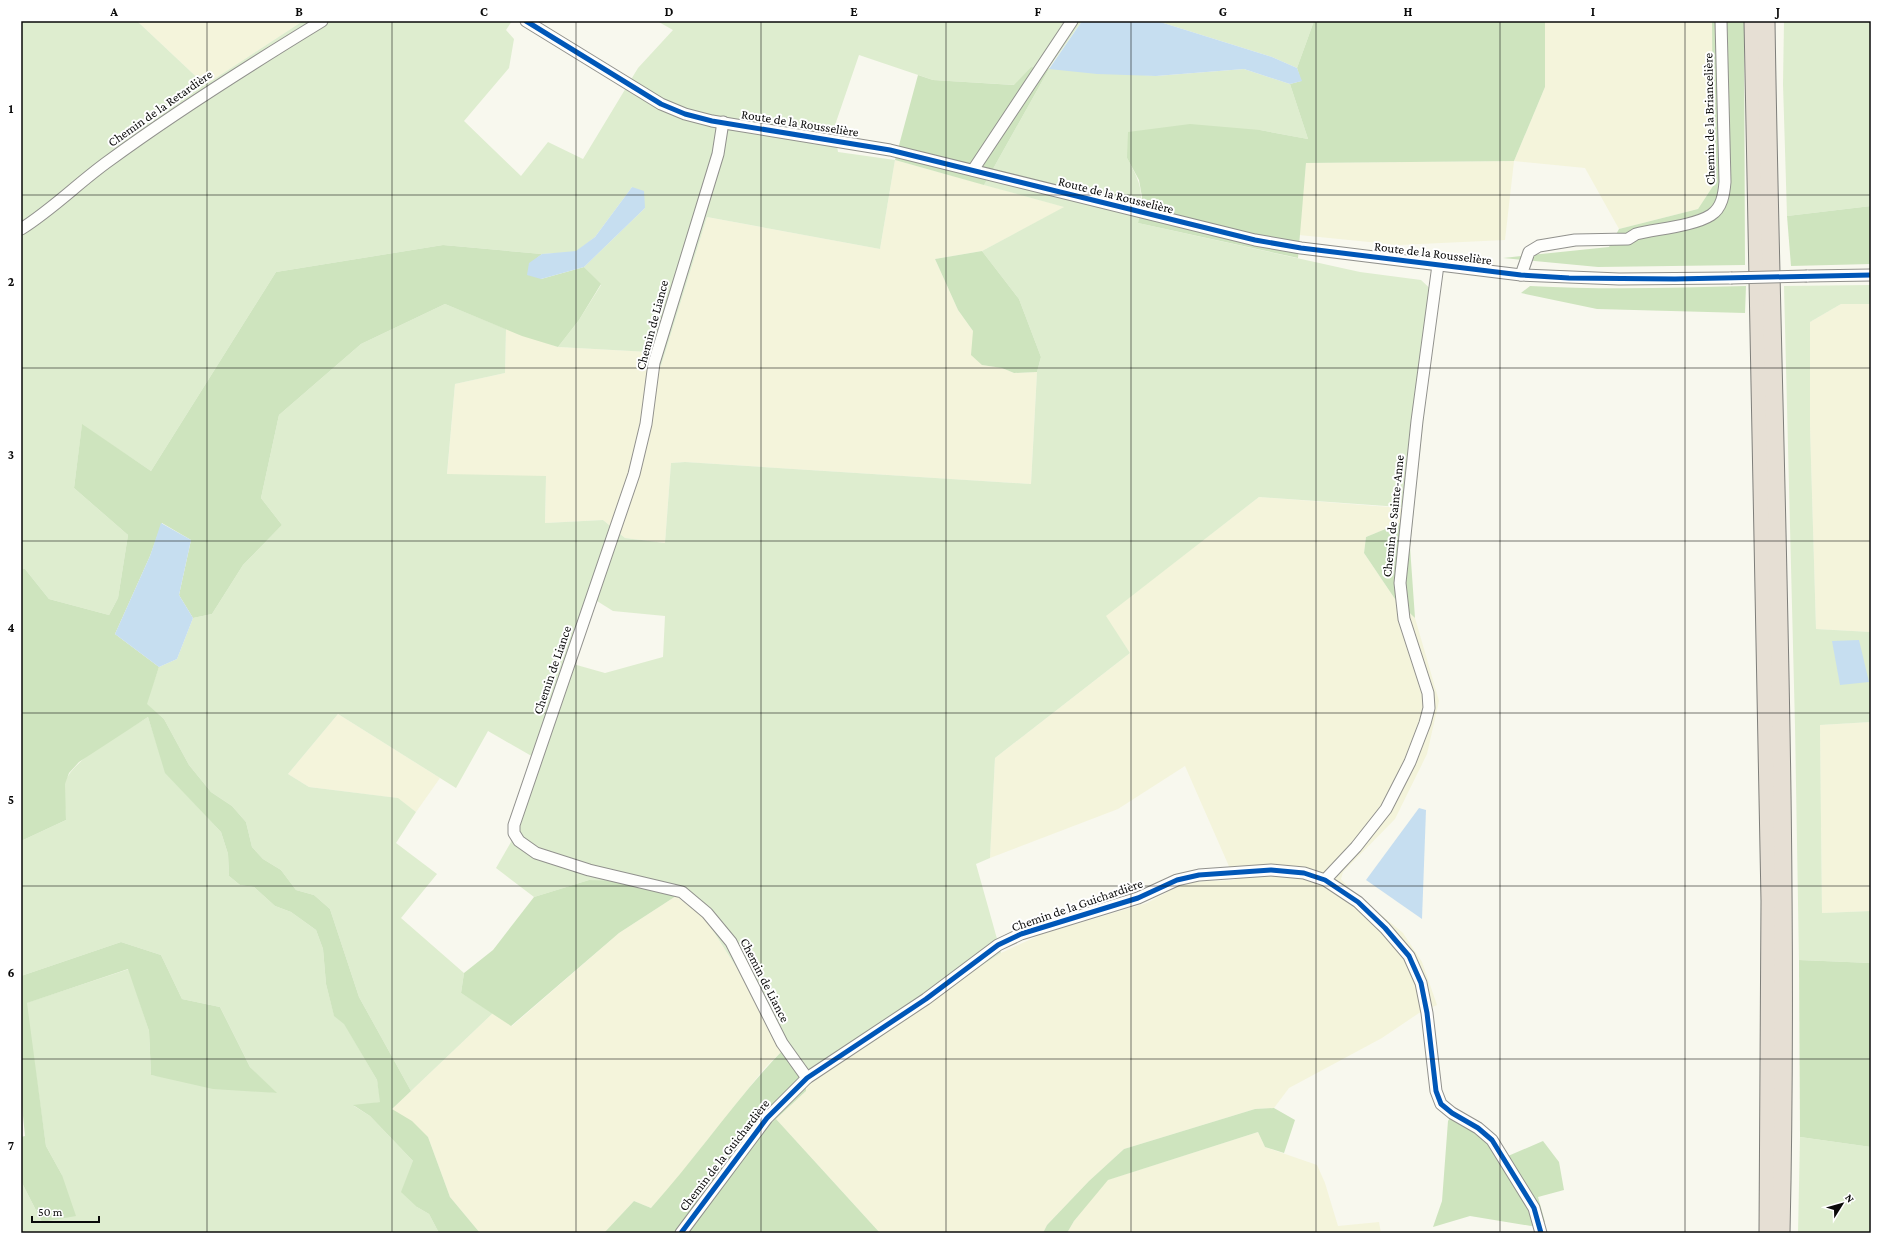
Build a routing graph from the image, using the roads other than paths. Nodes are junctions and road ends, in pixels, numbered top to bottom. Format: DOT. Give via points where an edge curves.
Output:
graph roads {
  1 [pos="322,21"];
  2 [pos="526,21"];
  3 [pos="1072,21"];
  4 [pos="1721,21"];
  5 [pos="1753,21"];
  6 [pos="1766,21"];
  7 [pos="723,122"];
  8 [pos="973,170"];
  9 [pos="21,229"];
  10 [pos="1438,264"];
  11 [pos="1521,275"];
  12 [pos="1871,275"];
  13 [pos="1325,880"];
  14 [pos="807,1078"];
  15 [pos="681,1233"];
  16 [pos="1541,1233"];
  17 [pos="1768,1233"];
  18 [pos="1781,1233"];
  1 -- 9 [label="street, Chemin de la Retardière" via="225,80 110,160 60,202"];
  2 -- 7 [label="street, Route de la Rousselière" via="670,108 699,118"];
  3 -- 8 [label="street"];
  4 -- 11 [label="street, Chemin de la Briancelière" via="1724,189 1720,204 1712,215 1696,222 1636,234 1628,239 1575,240 1539,246 1529,252"];
  5 -- 17 [label="highway" via="1768,802"];
  6 -- 18 [label="highway" via="1782,833"];
  7 -- 8 [label="street, Route de la Rousselière" via="890,150"];
  7 -- 14 [label="street, Chemin de Liance" via="718,154 654,363 646,424 634,474 514,825 514,833 519,841 536,853 589,870 682,892 687,896 707,913 731,942 782,1043"];
  8 -- 10 [label="street, Route de la Rousselière" via="1255,240"];
  10 -- 11 [label="street, Route de la Rousselière"];
  10 -- 13 [label="street, Chemin de Sainte-Anne" via="1417,421 1400,583 1404,619 1428,693 1429,708 1410,762 1386,809 1356,847"];
  11 -- 12 [label="street, Route de la Rousselière, bridge" via="1618,279"];
  13 -- 14 [label="street, Chemin de la Guichardière" via="1304,873 1271,870 1199,875 1177,880 1138,898 1021,934 998,945 926,1000"];
  13 -- 16 [label="street, Chemin de la Guichardière" via="1358,902 1409,956 1421,983 1436,1091 1441,1104 1492,1140 1534,1208"];
  14 -- 15 [label="street, Chemin de la Guichardière" via="768,1118"];
}
